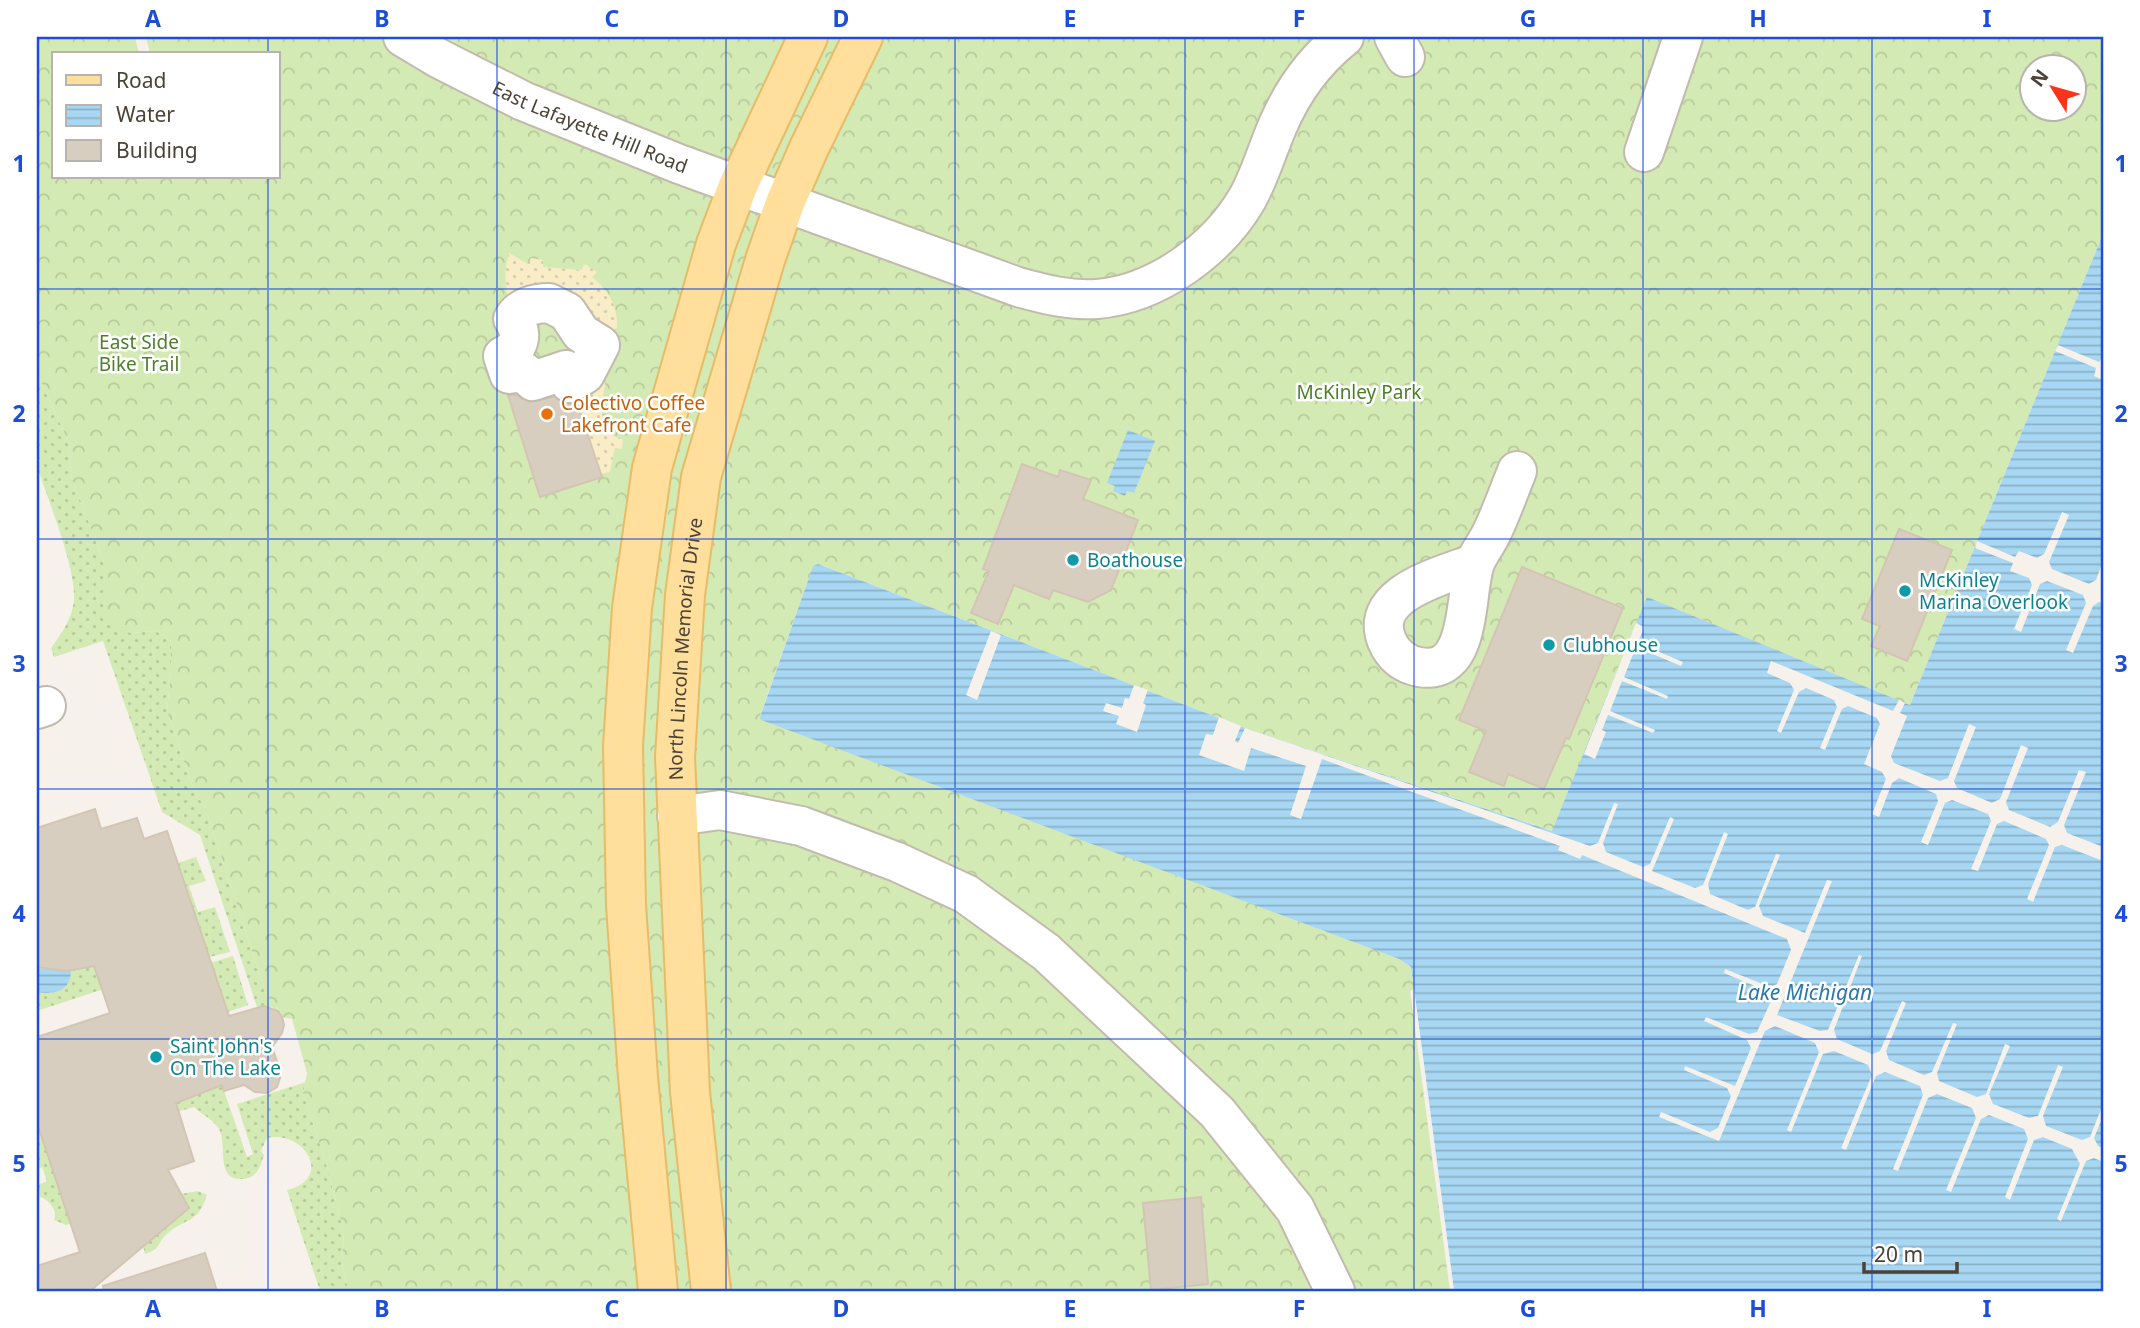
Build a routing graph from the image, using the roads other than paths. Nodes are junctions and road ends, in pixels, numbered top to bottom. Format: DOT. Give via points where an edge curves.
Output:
graph roads {
  1 [pos="403,37"];
  2 [pos="808,37"];
  3 [pos="863,37"];
  4 [pos="1344,37"];
  5 [pos="1683,37"];
  6 [pos="1644,152"];
  7 [pos="738,186"];
  8 [pos="785,203"];
  9 [pos="1517,471"];
  10 [pos="1475,563"];
  11 [pos="677,816"];
  12 [pos="657,1291"];
  13 [pos="711,1291"];
  14 [pos="1335,1291"];
  1 -- 7 [label="street, East Lafayette Hill Road" via="523,101"];
  2 -- 7 [label="main road"];
  3 -- 8 [label="main road, North Lincoln Memorial Drive"];
  4 -- 8 [label="street, East Lafayette Hill Road" via="1318,60 1297,88 1247,199 1228,226 1183,268 1127,292 1098,299 1057,298"];
  5 -- 6 [label="street"];
  7 -- 8 [label="street, East Lafayette Hill Road"];
  7 -- 12 [label="main road" via="716,244 652,468 632,608 623,746 626,905"];
  8 -- 11 [label="main road, North Lincoln Memorial Drive" via="701,477 685,595 675,757"];
  9 -- 10 [label="street"];
  11 -- 13 [label="main road, North Lincoln Memorial Drive" via="690,1093"];
  11 -- 14 [label="street" via="720,810 801,826 966,894 1016,930 1046,952 1217,1112 1295,1209"];
}
